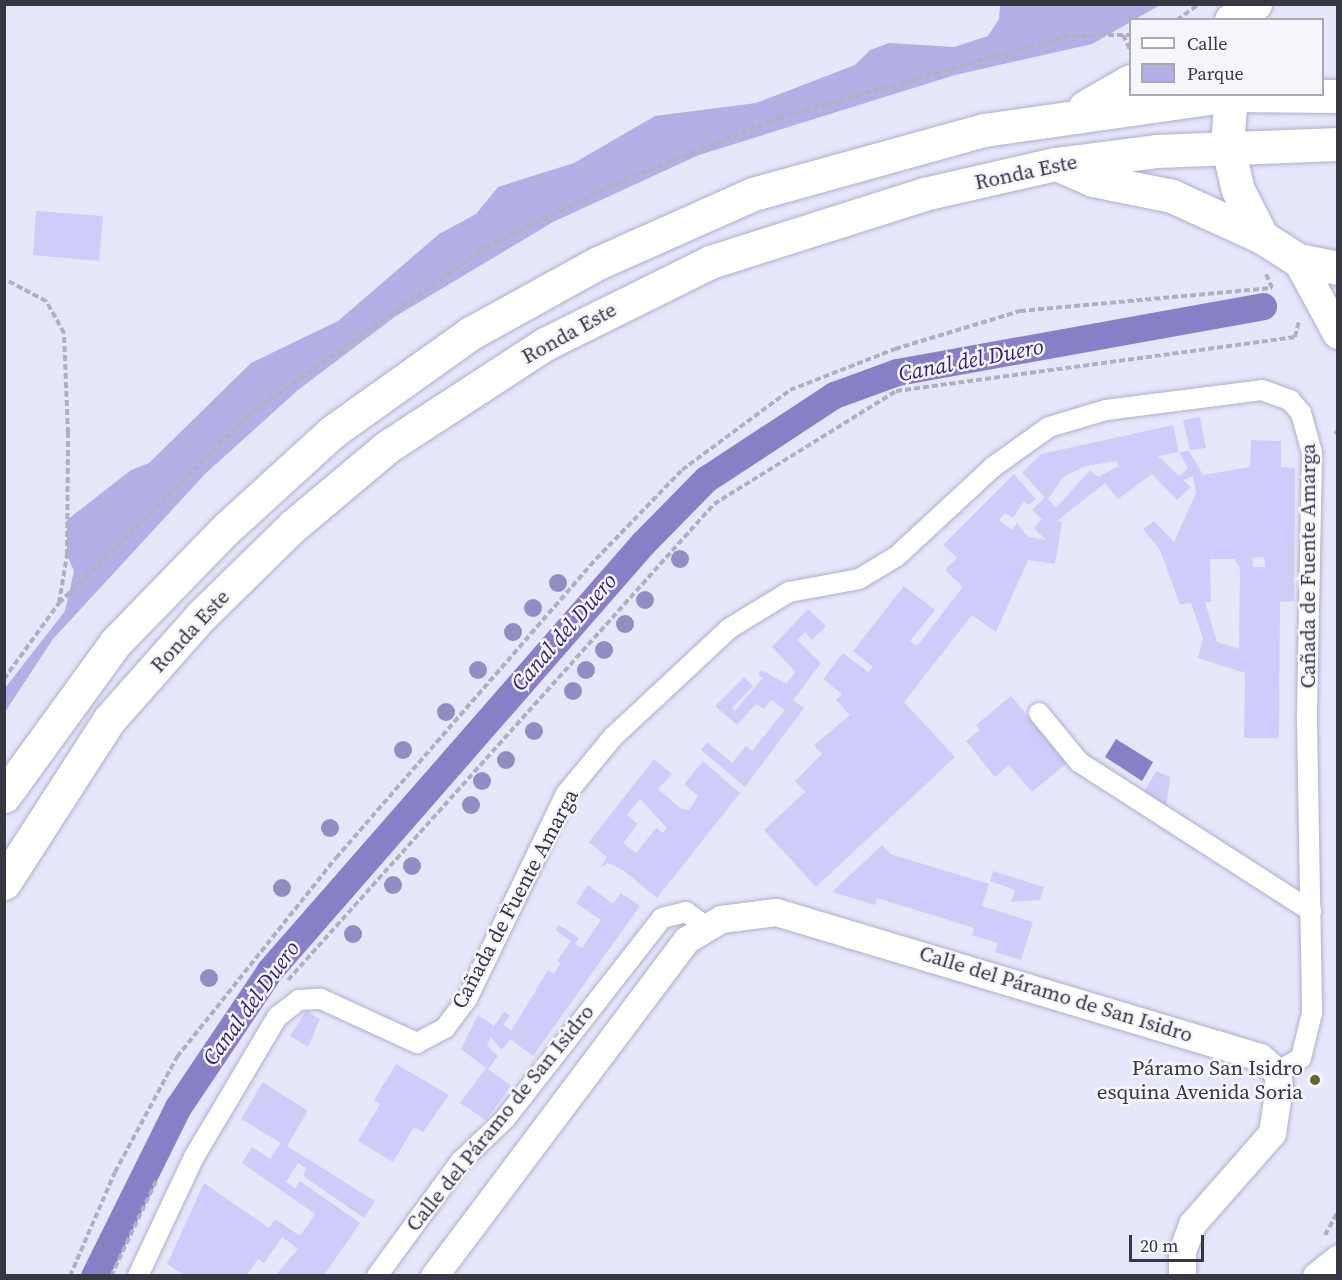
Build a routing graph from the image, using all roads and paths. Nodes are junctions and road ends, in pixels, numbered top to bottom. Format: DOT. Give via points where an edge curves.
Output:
graph roads {
  1 [pos="1199,4"];
  2 [pos="1256,4"];
  3 [pos="1180,18"];
  4 [pos="1234,18"];
  5 [pos="1129,35"];
  6 [pos="1129,46"];
  7 [pos="1129,82"];
  8 [pos="1222,96"];
  9 [pos="1231,96"];
  10 [pos="1075,113"];
  11 [pos="1338,144"];
  12 [pos="1227,145"];
  13 [pos="1055,164"];
  14 [pos="1262,237"];
  15 [pos="1298,260"];
  16 [pos="1338,268"];
  17 [pos="6,280"];
  18 [pos="1272,288"];
  19 [pos="1338,334"];
  20 [pos="4,679"];
  21 [pos="1039,713"];
  22 [pos="4,796"];
  23 [pos="4,883"];
  24 [pos="1311,910"];
  25 [pos="707,927"];
  26 [pos="1276,1072"];
  27 [pos="1338,1258"];
  28 [pos="70,1275"];
  29 [pos="138,1275"];
  30 [pos="377,1275"];
  31 [pos="434,1275"];
  32 [pos="1182,1275"];
  33 [pos="1316,1275"];
  1 -- 3 [label="path"];
  2 -- 4 [label="highway"];
  5 -- 6 [label="path" via="1122,34"];
  7 -- 10 [label="highway"];
  8 -- 10 [label="highway"];
  9 -- 12 [label="highway"];
  10 -- 22 [label="highway" via="917,146 753,194 598,263 471,333 332,432 227,528 115,643"];
  11 -- 12 [label="highway, Ronda Este"];
  12 -- 13 [label="highway, Ronda Este"];
  12 -- 14 [label="highway" via="1238,190"];
  13 -- 14 [label="highway" via="1093,180 1172,196"];
  13 -- 23 [label="highway, Ronda Este" via="924,194 710,262 545,344 387,447 293,526 201,616 109,720"];
  14 -- 15 [label="highway"];
  15 -- 16 [label="highway"];
  15 -- 19 [label="main road"];
  17 -- 20 [label="path" via="46,301 64,333 68,433 67,555 59,603"];
  18 -- 28 [label="path" via="1020,311 895,349 790,390 682,470 596,560 336,858 177,1057 115,1172"];
  21 -- 24 [label="street" via="1079,762"];
  24 -- 26 [label="street, Cañada de Fuente Amarga" via="1312,1013 1300,1058"];
  24 -- 29 [label="street, Cañada de Fuente Amarga" via="1307,721 1311,453 1301,413 1290,400 1262,390 1106,410 1049,427 993,467 897,556 859,579 789,592 730,628 613,736 567,794 467,999 445,1028 417,1043 321,999 299,1000 277,1017 194,1157"];
  25 -- 26 [label="street, Calle del Páramo de San Isidro" via="721,918 776,912 814,920 1260,1056"];
  25 -- 30 [label="street, Calle del Páramo de San Isidro" via="687,912 662,918 505,1119 461,1161"];
  25 -- 31 [label="street, Calle del Páramo de San Isidro" via="686,940 657,974"];
  26 -- 32 [label="street" via="1279,1112 1272,1133 1192,1224 1182,1252"];
  27 -- 33 [label="street"];
}
